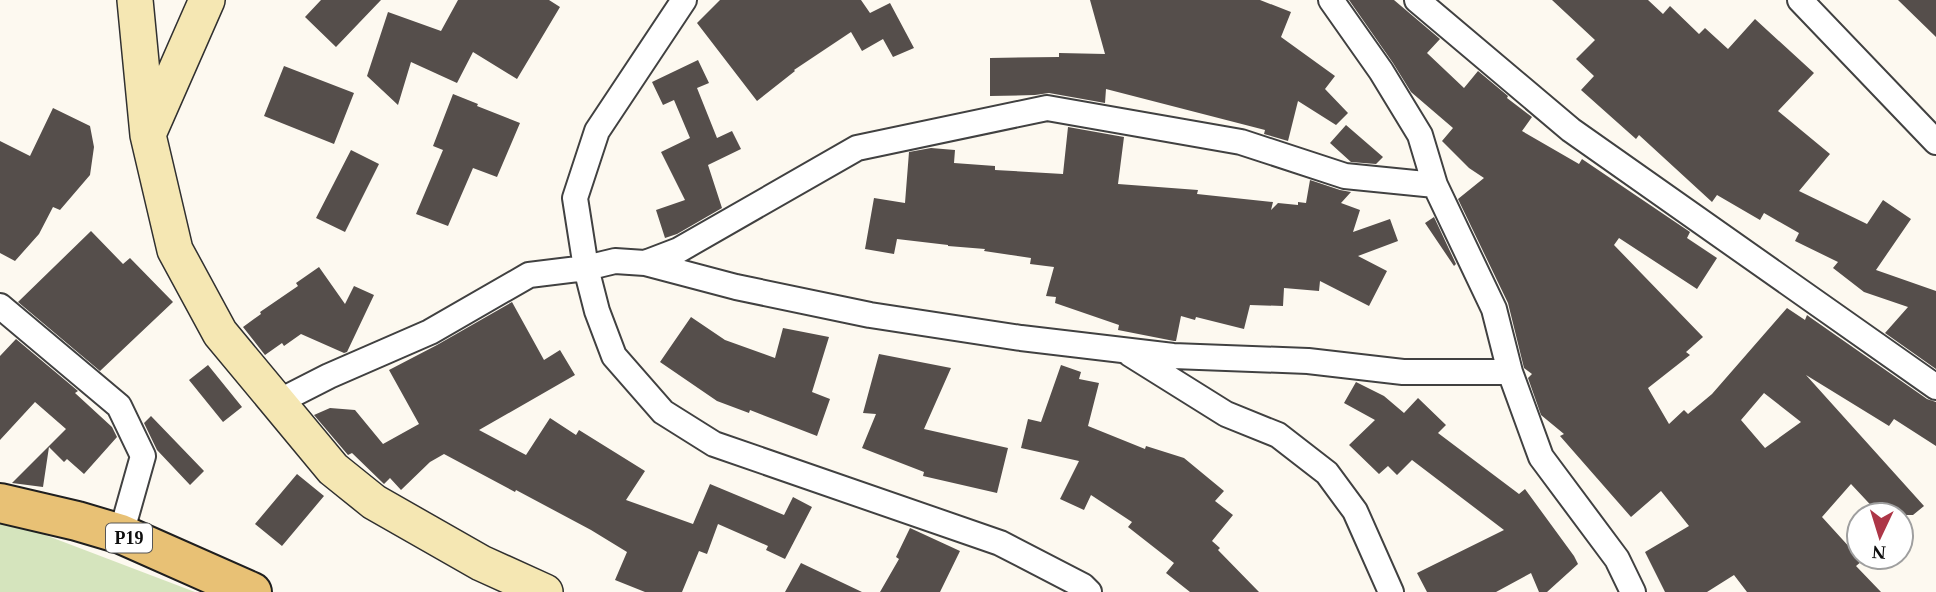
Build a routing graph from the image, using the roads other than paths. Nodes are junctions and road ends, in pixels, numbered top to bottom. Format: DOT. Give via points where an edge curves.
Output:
graph roads {
  1 [pos="135,0"];
  2 [pos="207,0"];
  3 [pos="684,0"];
  4 [pos="1331,0"];
  5 [pos="1417,0"];
  6 [pos="1800,0"];
  7 [pos="148,135"];
  8 [pos="1936,142"];
  9 [pos="1435,185"];
  10 [pos="645,263"];
  11 [pos="586,268"];
  12 [pos="0,306"];
  13 [pos="1124,350"];
  14 [pos="1510,372"];
  15 [pos="1936,387"];
  16 [pos="276,403"];
  17 [pos="0,503"];
  18 [pos="121,534"];
  19 [pos="252,592"];
  20 [pos="545,592"];
  21 [pos="1089,592"];
  22 [pos="1391,592"];
  23 [pos="1633,592"];
  1 -- 7 [label="street"];
  2 -- 7 [label="street"];
  3 -- 11 [label="street" via="597,131 575,198"];
  4 -- 9 [label="street" via="1420,135"];
  5 -- 15 [label="street" via="1571,130"];
  6 -- 8 [label="street"];
  7 -- 16 [label="street" via="175,250 220,333"];
  9 -- 10 [label="street" via="1345,176 1241,142 1047,108 857,148 679,250"];
  9 -- 14 [label="street" via="1494,309"];
  10 -- 11 [label="street" via="615,261"];
  10 -- 13 [label="street" via="870,315"];
  11 -- 16 [label="street" via="528,275 430,332"];
  11 -- 21 [label="street" via="614,356 663,412 714,444 1000,544"];
  12 -- 18 [label="street" via="119,406 143,456"];
  13 -- 14 [label="street" via="1404,372"];
  13 -- 22 [label="street" via="1226,414 1278,435 1327,472 1354,511"];
  14 -- 23 [label="street" via="1541,457 1617,559"];
  16 -- 20 [label="street" via="332,469 374,502 481,563"];
  17 -- 18 [label="main road, P19"];
  18 -- 19 [label="main road, P19"];
}
